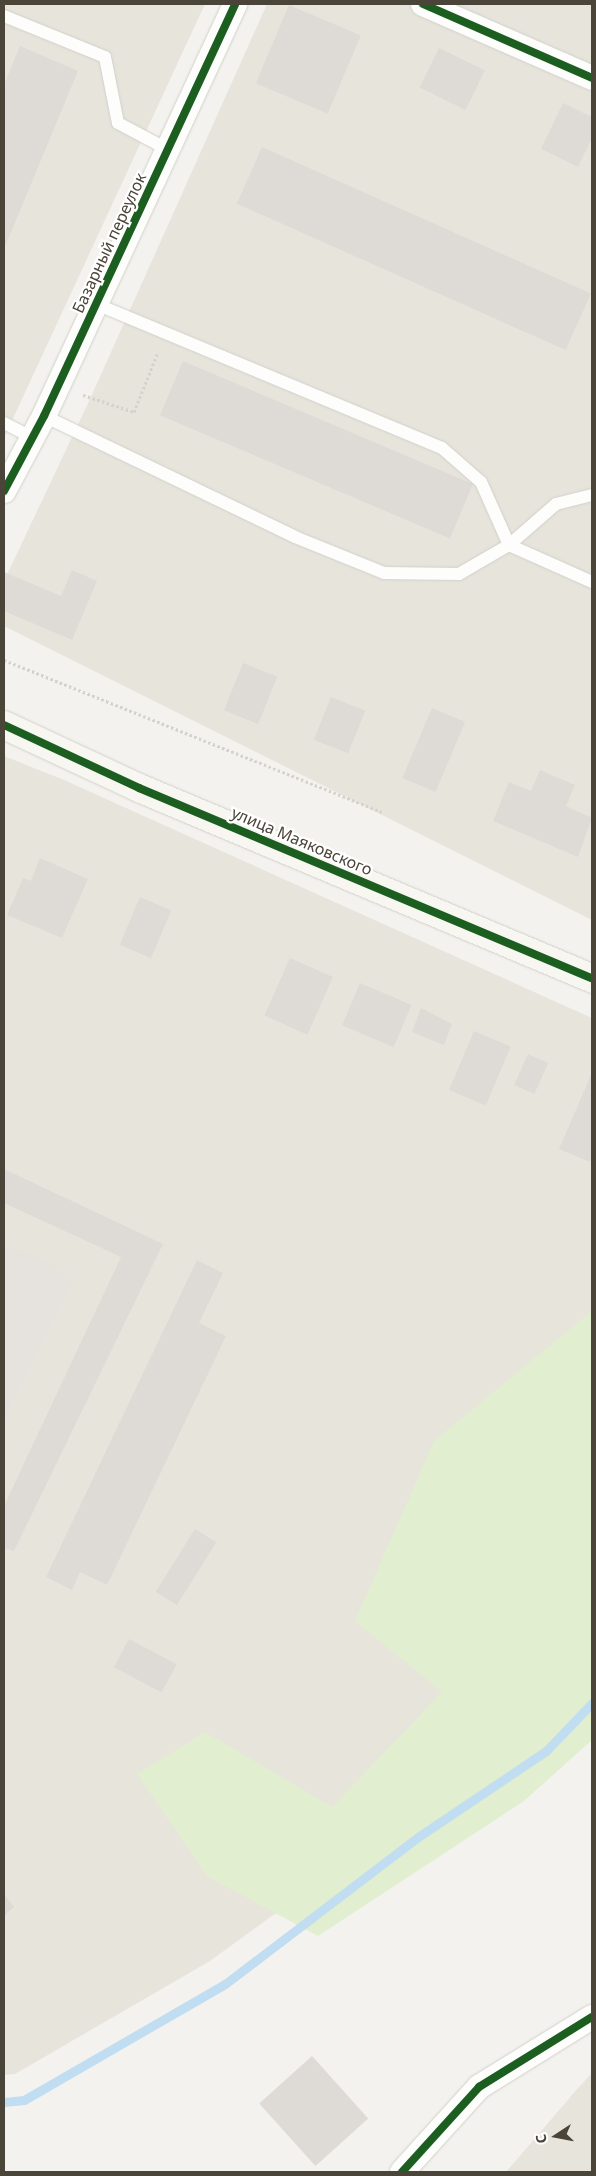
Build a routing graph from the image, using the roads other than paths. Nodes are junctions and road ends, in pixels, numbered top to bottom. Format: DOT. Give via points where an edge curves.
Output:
graph roads {
  1 [pos="234,4"];
  2 [pos="423,4"];
  3 [pos="4,16"];
  4 [pos="592,78"];
  5 [pos="168,149"];
  6 [pos="96,304"];
  7 [pos="44,416"];
  8 [pos="4,423"];
  9 [pos="32,437"];
  10 [pos="4,491"];
  11 [pos="592,495"];
  12 [pos="509,545"];
  13 [pos="592,582"];
  14 [pos="4,725"];
  15 [pos="592,978"];
  16 [pos="592,2017"];
  17 [pos="402,2172"];
  1 -- 5 [label="street, Базарный переулок"];
  2 -- 4 [label="street"];
  3 -- 5 [label="lane" via="105,57 118,123"];
  5 -- 6 [label="street, Базарный переулок"];
  6 -- 7 [label="street, Базарный переулок"];
  6 -- 12 [label="lane" via="442,448 481,482"];
  7 -- 9 [label="street, Базарный переулок"];
  7 -- 12 [label="lane" via="295,537 384,573 459,574"];
  8 -- 9 [label="lane"];
  9 -- 10 [label="street, Базарный переулок"];
  11 -- 12 [label="lane" via="556,504"];
  12 -- 13 [label="lane"];
  14 -- 15 [label="street, улица Маяковского" via="139,788"];
  16 -- 17 [label="street" via="478,2087"];
}
